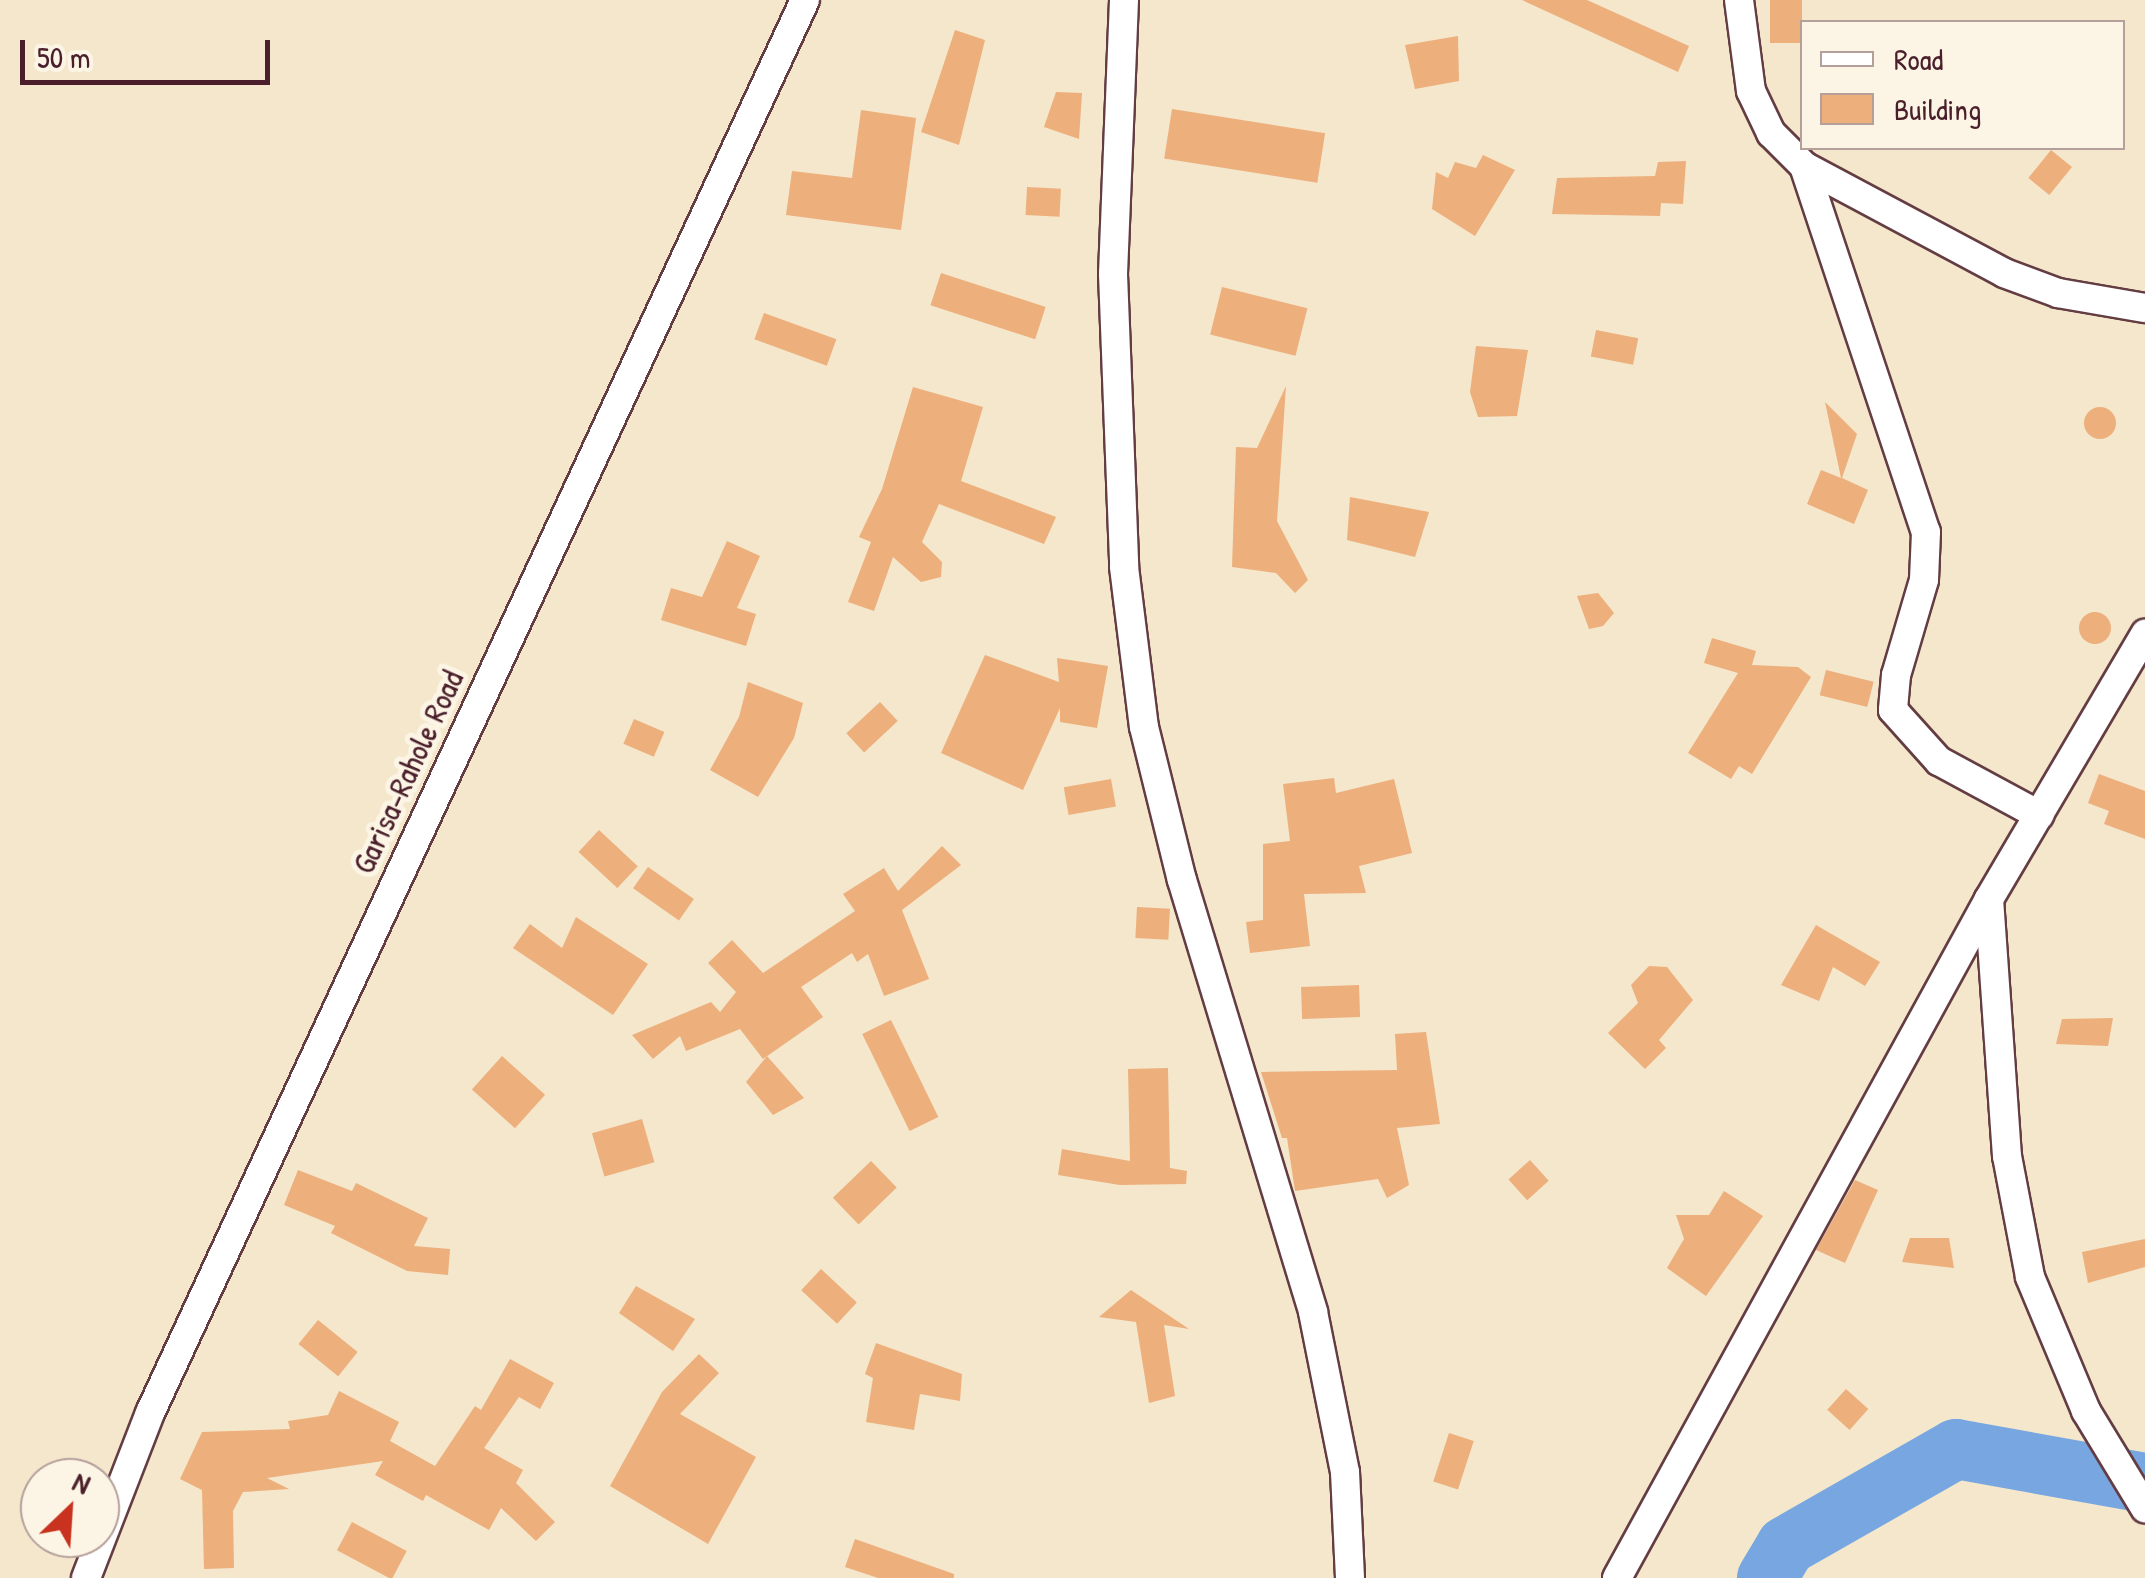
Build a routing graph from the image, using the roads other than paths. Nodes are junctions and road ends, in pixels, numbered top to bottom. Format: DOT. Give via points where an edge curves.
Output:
graph roads {
  1 [pos="805,0"];
  2 [pos="1124,0"];
  3 [pos="1739,0"];
  4 [pos="1804,166"];
  5 [pos="2145,308"];
  6 [pos="2145,634"];
  7 [pos="2038,815"];
  8 [pos="1989,898"];
  9 [pos="2145,1508"];
  10 [pos="86,1578"];
  11 [pos="1350,1578"];
  12 [pos="1617,1578"];
  1 -- 10 [label="street, Garisa-Rahole Road" via="158,1395"];
  2 -- 11 [label="street" via="1113,274 1124,567 1144,726 1182,880 1313,1312 1345,1472"];
  3 -- 4 [label="street" via="1751,91 1771,134"];
  4 -- 5 [label="street" via="2004,273 2058,293"];
  4 -- 7 [label="street" via="1926,532 1924,580 1896,675 1893,710 1939,761"];
  6 -- 7 [label="street"];
  7 -- 8 [label="street"];
  8 -- 9 [label="street" via="2007,1156 2030,1277 2086,1411"];
  8 -- 12 [label="street"];
}
